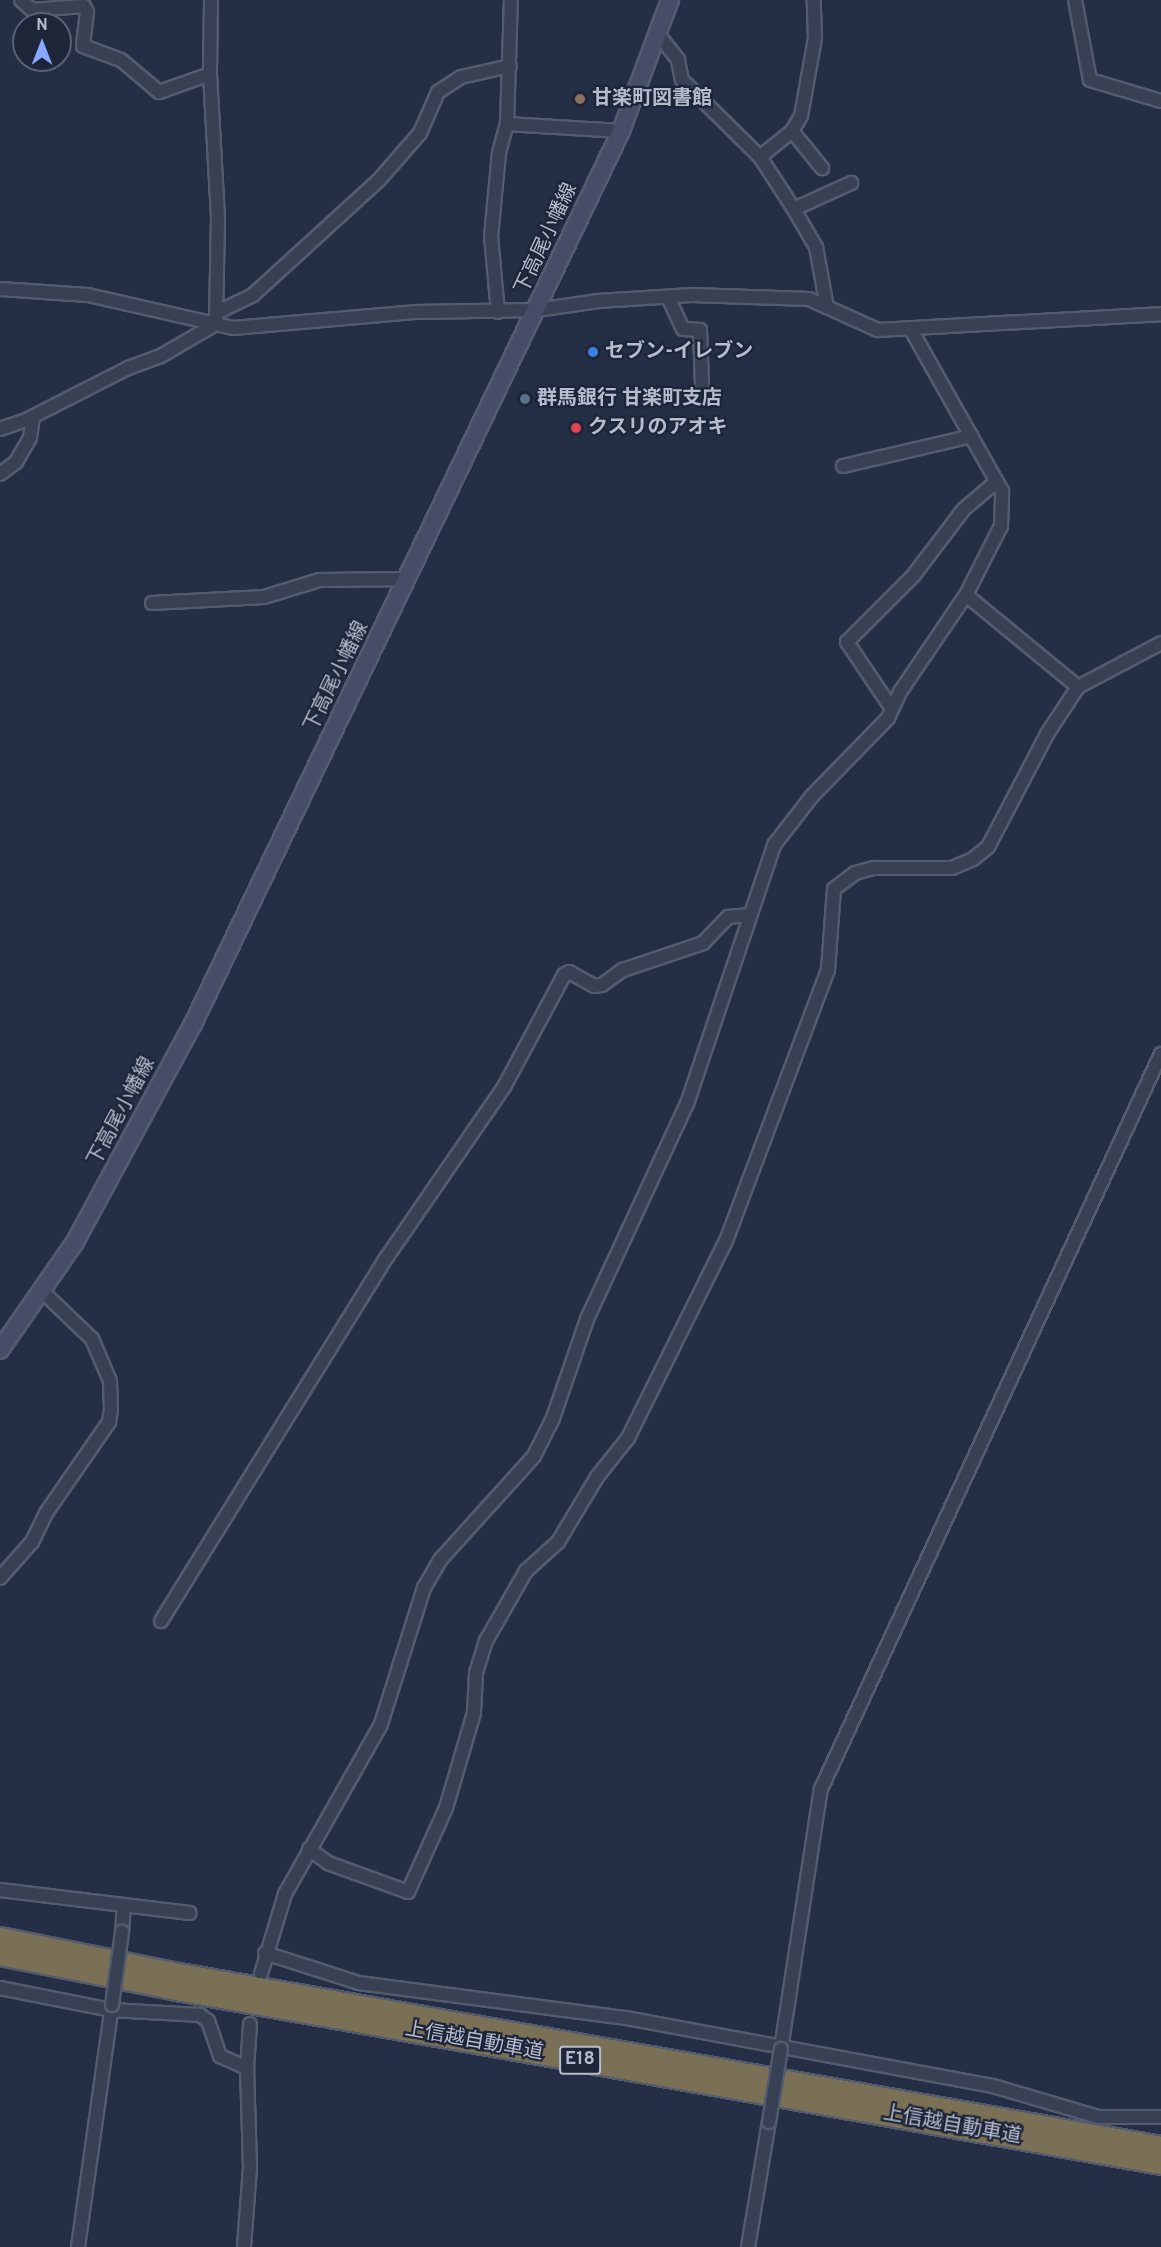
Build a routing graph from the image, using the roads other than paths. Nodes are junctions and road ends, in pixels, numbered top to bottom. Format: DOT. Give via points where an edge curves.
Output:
graph roads {
  1 [pos="21,0"];
  2 [pos="211,0"];
  3 [pos="511,0"];
  4 [pos="670,0"];
  5 [pos="814,0"];
  6 [pos="1075,0"];
  7 [pos="658,34"];
  8 [pos="510,66"];
  9 [pos="210,74"];
  10 [pos="1161,101"];
  11 [pos="507,124"];
  12 [pos="621,131"];
  13 [pos="792,131"];
  14 [pos="760,157"];
  15 [pos="822,168"];
  16 [pos="851,183"];
  17 [pos="794,210"];
  18 [pos="0,289"];
  19 [pos="668,297"];
  20 [pos="827,307"];
  21 [pos="537,310"];
  22 [pos="498,312"];
  23 [pos="1161,314"];
  24 [pos="216,319"];
  25 [pos="910,328"];
  26 [pos="702,385"];
  27 [pos="33,417"];
  28 [pos="0,429"];
  29 [pos="972,436"];
  30 [pos="843,466"];
  31 [pos="0,474"];
  32 [pos="996,482"];
  33 [pos="407,579"];
  34 [pos="966,595"];
  35 [pos="152,603"];
  36 [pos="1161,643"];
  37 [pos="1078,687"];
  38 [pos="892,709"];
  39 [pos="750,915"];
  40 [pos="1161,1054"];
  41 [pos="42,1291"];
  42 [pos="1,1347"];
  43 [pos="0,1578"];
  44 [pos="161,1621"];
  45 [pos="309,1849"];
  46 [pos="0,1890"];
  47 [pos="124,1906"];
  48 [pos="190,1913"];
  49 [pos="0,1938"];
  50 [pos="265,1953"];
  51 [pos="0,1954"];
  52 [pos="261,1974"];
  53 [pos="0,1988"];
  54 [pos="111,2008"];
  55 [pos="250,2024"];
  56 [pos="782,2047"];
  57 [pos="247,2068"];
  58 [pos="1161,2117"];
  59 [pos="1161,2147"];
  60 [pos="1161,2163"];
  61 [pos="78,2247"];
  62 [pos="244,2247"];
  63 [pos="748,2247"];
  1 -- 9 [label="street" via="32,10 84,6 87,12 83,46 121,60 159,92"];
  2 -- 9 [label="street"];
  3 -- 8 [label="street"];
  4 -- 7 [label="main road, 下高尾小幡線"];
  5 -- 13 [label="street" via="815,38 805,102"];
  6 -- 10 [label="street" via="1090,80"];
  7 -- 12 [label="main road, 下高尾小幡線"];
  7 -- 14 [label="street" via="678,60 682,80"];
  8 -- 11 [label="street"];
  8 -- 24 [label="street" via="461,77 438,92 420,133 379,180 253,295"];
  9 -- 24 [label="street" via="218,217"];
  11 -- 12 [label="street"];
  11 -- 22 [label="street" via="499,153 491,237"];
  12 -- 21 [label="main road, 下高尾小幡線"];
  13 -- 14 [label="street"];
  13 -- 15 [label="street"];
  14 -- 17 [label="street"];
  16 -- 17 [label="street"];
  17 -- 20 [label="street" via="816,247"];
  18 -- 24 [label="street" via="88,294"];
  19 -- 20 [label="street" via="809,299"];
  19 -- 21 [label="street"];
  19 -- 26 [label="street" via="683,329 700,330"];
  20 -- 25 [label="street" via="878,330"];
  21 -- 22 [label="street"];
  21 -- 33 [label="main road, 下高尾小幡線"];
  22 -- 24 [label="street" via="417,312 259,328"];
  23 -- 25 [label="street"];
  24 -- 27 [label="street" via="159,357 128,368"];
  25 -- 29 [label="street"];
  27 -- 28 [label="street"];
  27 -- 31 [label="street" via="30,438 16,462"];
  29 -- 30 [label="street"];
  29 -- 32 [label="street"];
  32 -- 34 [label="street" via="1002,491 1001,526"];
  32 -- 38 [label="street" via="964,509 913,576 847,642"];
  33 -- 35 [label="street" via="320,580 264,597"];
  33 -- 41 [label="main road, 下高尾小幡線" via="194,1024 92,1212"];
  34 -- 37 [label="street"];
  34 -- 38 [label="street"];
  36 -- 37 [label="street"];
  37 -- 45 [label="street" via="1047,734 988,847 952,868 874,868 850,876 834,889 828,970 726,1242 628,1438 597,1477 558,1542 526,1571 486,1641 476,1672 474,1713 446,1808 408,1892 328,1863"];
  38 -- 39 [label="street" via="862,748 789,821 774,845"];
  39 -- 44 [label="street" via="728,917 703,943 623,970 602,985 594,986 569,972 564,975 504,1087 387,1257"];
  39 -- 45 [label="street" via="687,1104 586,1319 553,1418 534,1456 441,1559 424,1588 381,1724"];
  40 -- 56 [label="street" via="822,1789"];
  41 -- 42 [label="main road, 下高尾小幡線"];
  41 -- 43 [label="street" via="92,1339 110,1381 111,1410 109,1422 46,1513 32,1542"];
  45 -- 50 [label="street" via="285,1894"];
  46 -- 47 [label="street"];
  47 -- 48 [label="street"];
  47 -- 54 [label="street, bridge"];
  49 -- 59 [label="highway, 上信越自動車道 / E18" via="179,1974"];
  50 -- 52 [label="street"];
  50 -- 56 [label="street" via="359,1983 627,2018"];
  51 -- 60 [label="highway, 上信越自動車道 / E18" via="176,1989"];
  53 -- 54 [label="street"];
  54 -- 57 [label="street" via="200,2015 208,2021 220,2056"];
  54 -- 61 [label="street"];
  55 -- 57 [label="street"];
  56 -- 58 [label="street" via="993,2086 1098,2117"];
  56 -- 63 [label="street, bridge"];
  57 -- 62 [label="street" via="250,2168"];
}
